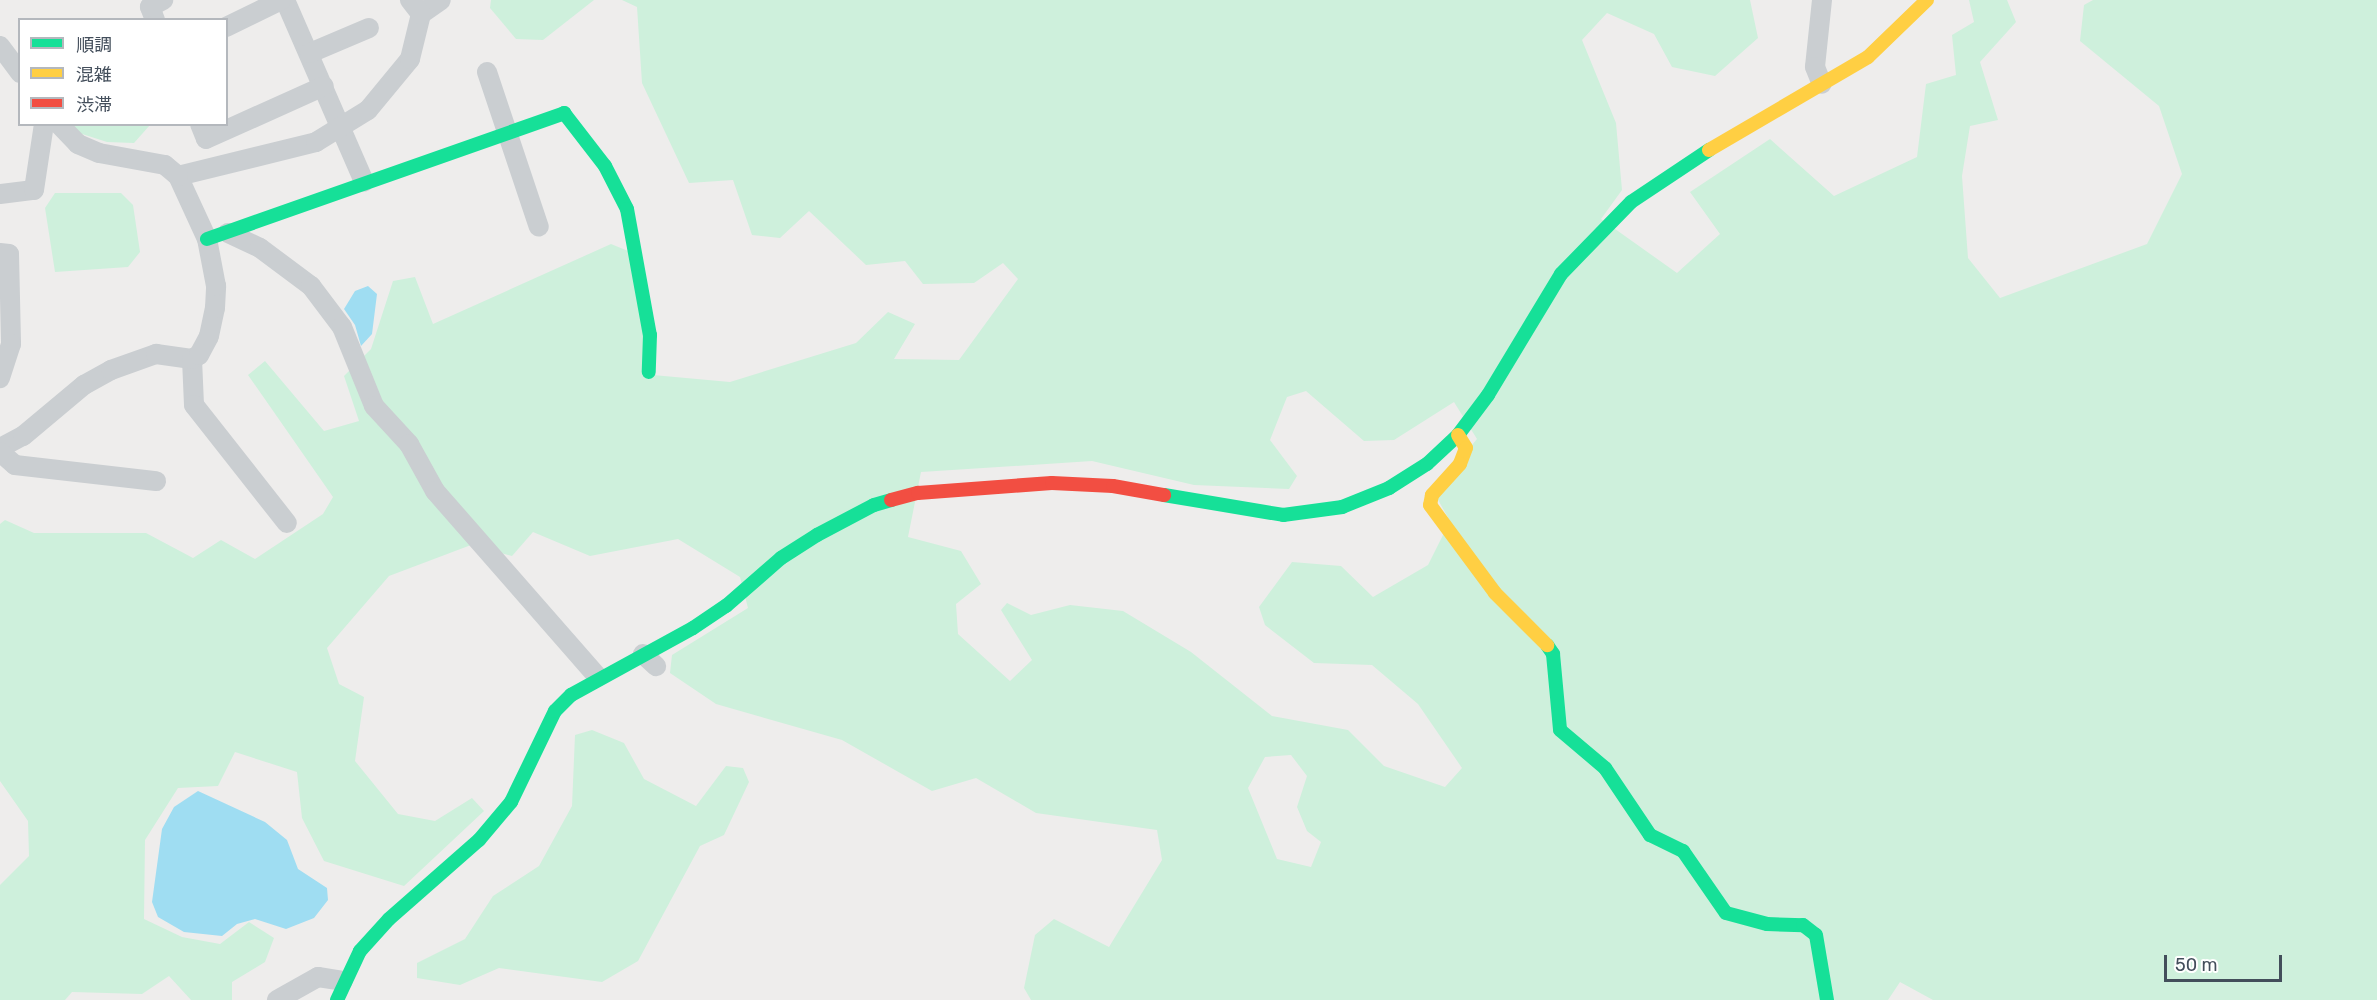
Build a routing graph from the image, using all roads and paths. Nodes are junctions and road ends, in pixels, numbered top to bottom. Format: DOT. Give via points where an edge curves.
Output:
graph roads {
  1 [pos="163,0"];
  2 [pos="283,0"];
  3 [pos="441,0"];
  4 [pos="1822,0"];
  5 [pos="1927,0"];
  6 [pos="416,7"];
  7 [pos="154,18"];
  8 [pos="228,26"];
  9 [pos="369,28"];
  10 [pos="0,46"];
  11 [pos="310,53"];
  12 [pos="18,70"];
  13 [pos="487,72"];
  14 [pos="1822,84"];
  15 [pos="324,86"];
  16 [pos="44,126"];
  17 [pos="61,126"];
  18 [pos="201,126"];
  19 [pos="342,130"];
  20 [pos="507,131"];
  21 [pos="178,176"];
  22 [pos="364,182"];
  23 [pos="0,194"];
  24 [pos="539,226"];
  25 [pos="228,233"];
  26 [pos="207,239"];
  27 [pos="0,253"];
  28 [pos="192,358"];
  29 [pos="649,372"];
  30 [pos="0,378"];
  31 [pos="1458,435"];
  32 [pos="0,450"];
  33 [pos="156,481"];
  34 [pos="287,523"];
  35 [pos="598,677"];
  36 [pos="340,991"];
  37 [pos="277,1000"];
  38 [pos="1827,1000"];
  1 -- 7 [label="street" via="150,7"];
  2 -- 8 [label="street"];
  2 -- 11 [label="street"];
  3 -- 6 [label="street"];
  4 -- 14 [label="street" via="1815,67"];
  5 -- 14 [label="street" via="1883,45"];
  6 -- 19 [label="street" via="410,59 368,110"];
  9 -- 11 [label="street"];
  10 -- 12 [label="street"];
  11 -- 15 [label="street"];
  13 -- 20 [label="street"];
  14 -- 31 [label="street" via="1675,170 1630,202 1562,274 1524,330 1488,395"];
  15 -- 18 [label="street" via="206,139"];
  15 -- 19 [label="street"];
  16 -- 23 [label="street" via="34,190"];
  17 -- 21 [label="street" via="78,144 99,153 165,165"];
  19 -- 21 [label="street" via="288,152"];
  19 -- 22 [label="street"];
  20 -- 22 [label="street"];
  20 -- 24 [label="street"];
  20 -- 29 [label="street" via="564,113 621,190 644,288 650,335"];
  21 -- 26 [label="street"];
  22 -- 25 [label="street"];
  25 -- 26 [label="street"];
  25 -- 35 [label="street" via="260,248 311,286 342,327 374,406 408,444 435,491"];
  26 -- 28 [label="street" via="216,286 215,308 204,349"];
  27 -- 30 [label="street" via="9,255 11,344"];
  28 -- 32 [label="street" via="156,354 111,370 84,385 23,436"];
  28 -- 34 [label="street" via="195,405"];
  31 -- 35 [label="street" via="1427,464 1389,488 1342,507 1283,515 1113,486 1052,483 918,493 874,506 817,535 781,558 710,617 649,660"];
  31 -- 38 [label="street" via="1466,448 1460,464 1432,495 1430,505 1496,593 1538,633 1553,654 1560,730 1605,768 1650,835 1683,851 1726,913 1767,924 1803,925 1816,935"];
  32 -- 33 [label="street" via="15,465"];
  35 -- 36 [label="street" via="555,711 511,802 480,840 389,919 360,951"];
  36 -- 37 [label="street" via="318,977"];
}
